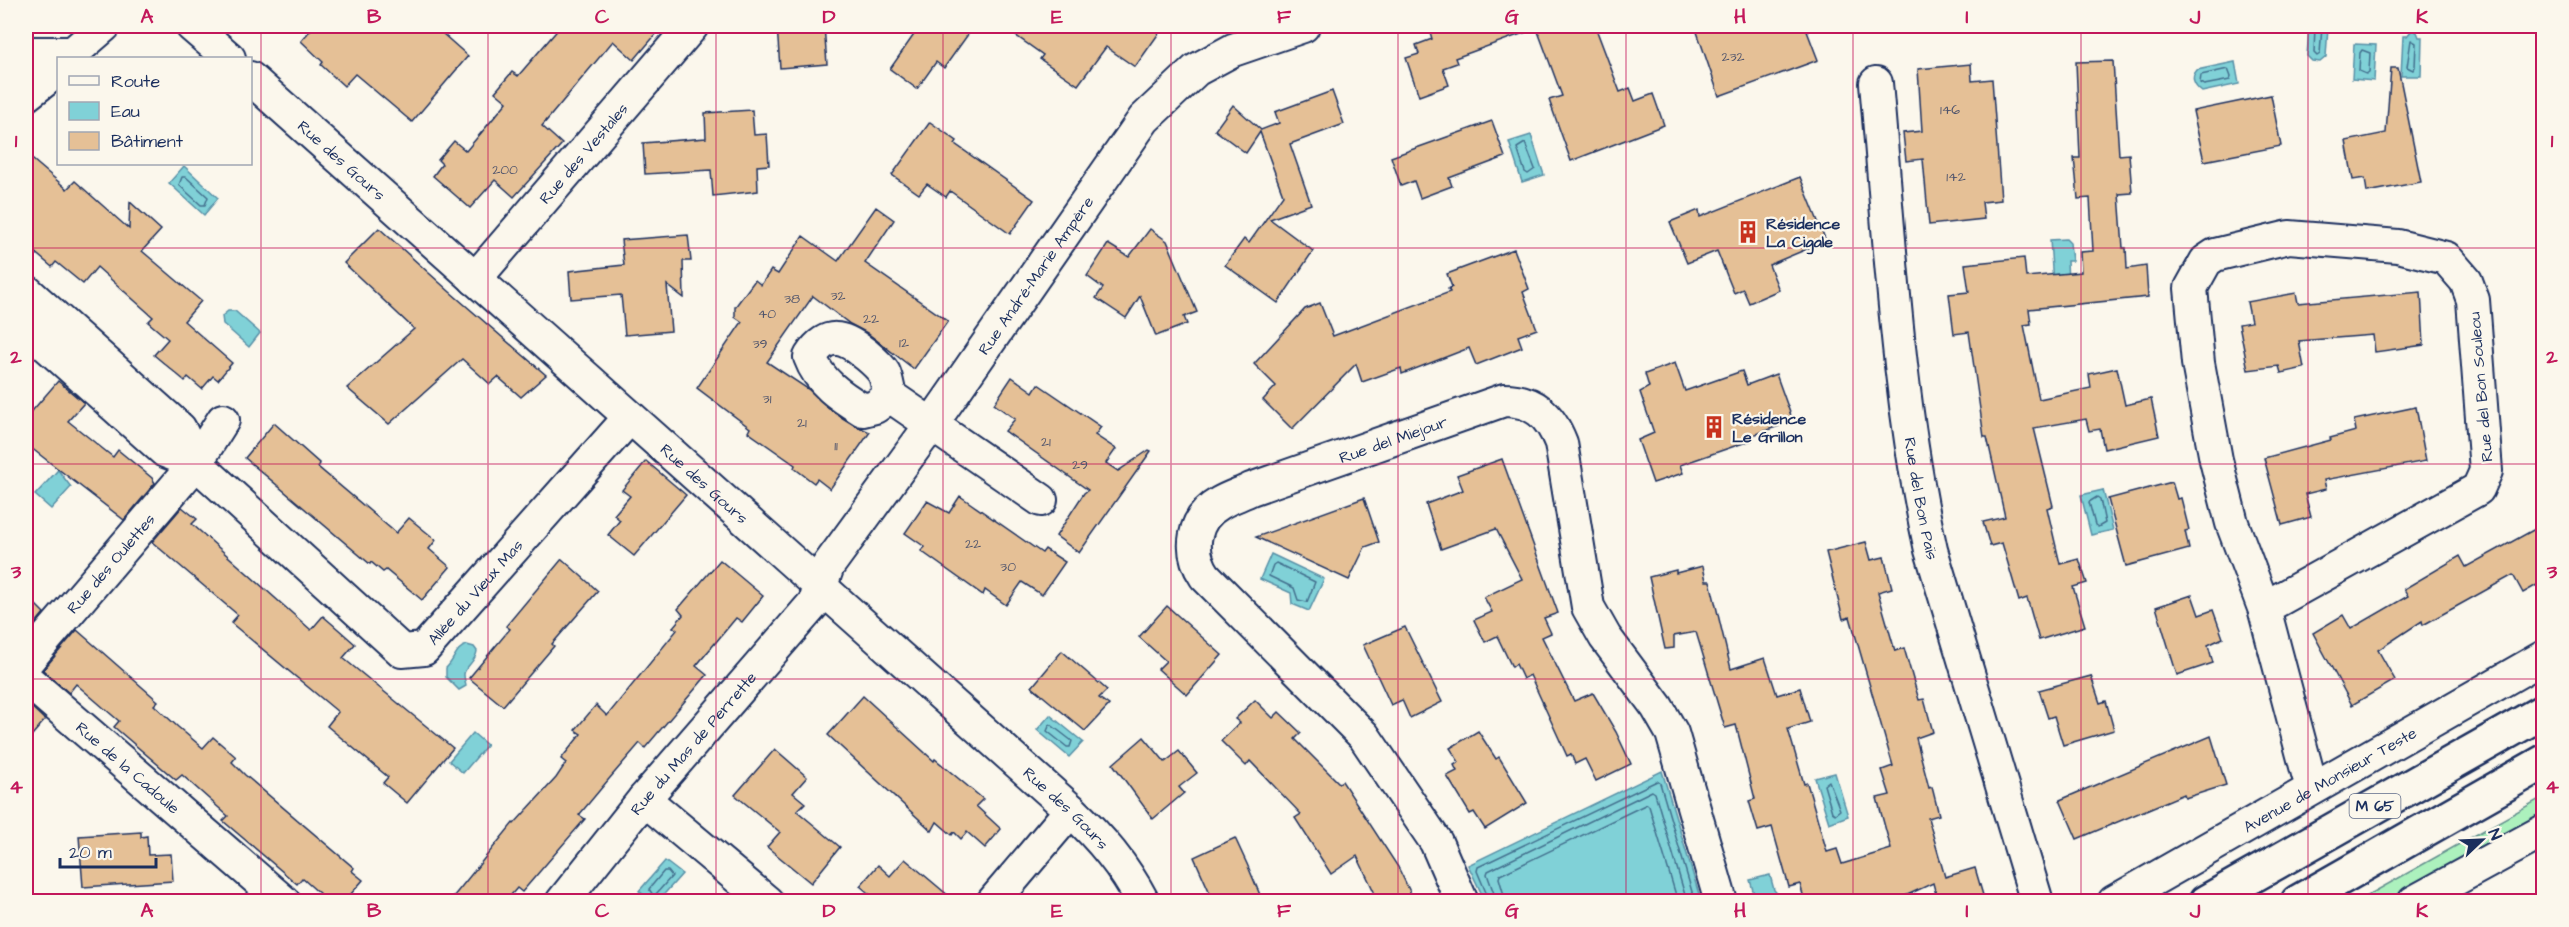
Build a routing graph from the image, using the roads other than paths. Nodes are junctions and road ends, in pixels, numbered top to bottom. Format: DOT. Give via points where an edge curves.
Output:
graph roads {
  1 [pos="104,26"];
  2 [pos="192,26"];
  3 [pos="692,26"];
  4 [pos="1303,26"];
  5 [pos="26,53"];
  6 [pos="62,57"];
  7 [pos="69,57"];
  8 [pos="228,57"];
  9 [pos="57,68"];
  10 [pos="252,80"];
  11 [pos="26,82"];
  12 [pos="1876,83"];
  13 [pos="26,96"];
  14 [pos="475,279"];
  15 [pos="26,291"];
  16 [pos="26,327"];
  17 [pos="890,396"];
  18 [pos="630,417"];
  19 [pos="223,420"];
  20 [pos="932,425"];
  21 [pos="196,463"];
  22 [pos="1041,500"];
  23 [pos="820,585"];
  24 [pos="2264,608"];
  25 [pos="2544,657"];
  26 [pos="26,662"];
  27 [pos="26,679"];
  28 [pos="2544,711"];
  29 [pos="2544,762"];
  30 [pos="2313,787"];
  31 [pos="644,799"];
  32 [pos="1071,810"];
  33 [pos="2544,831"];
  34 [pos="284,902"];
  35 [pos="562,902"];
  36 [pos="767,902"];
  37 [pos="993,902"];
  38 [pos="1143,902"];
  39 [pos="1462,902"];
  40 [pos="1721,902"];
  41 [pos="2037,902"];
  42 [pos="2114,902"];
  43 [pos="2206,902"];
  44 [pos="2298,902"];
  45 [pos="2414,902"];
  1 -- 7 [label="street"];
  2 -- 8 [label="street"];
  3 -- 14 [label="street, Rue des Vestales"];
  4 -- 20 [label="street, Rue André-Marie Ampère" via="1233,50 1196,70 1143,120"];
  5 -- 6 [label="street" via="54,51"];
  9 -- 13 [label="street"];
  10 -- 14 [label="street, Rue des Gours"];
  11 -- 13 [label="street"];
  12 -- 41 [label="street, Rue del Bon Païs" via="1903,391 1919,499 1934,562"];
  14 -- 18 [label="street, Rue des Gours"];
  15 -- 21 [label="street, Allée du Vieux Mas" via="180,429"];
  16 -- 21 [label="street, Allée du Vieux Mas" via="165,451"];
  17 -- 20 [label="street"];
  18 -- 21 [label="street, Allée du Vieux Mas" via="424,649 413,651 402,651"];
  18 -- 23 [label="street, Rue des Gours"];
  19 -- 21 [label="street, Rue des Oulettes"];
  20 -- 22 [label="street"];
  20 -- 23 [label="street, Rue André-Marie Ampère" via="828,566"];
  21 -- 26 [label="street, Rue des Oulettes"];
  23 -- 31 [label="street, Rue du Mas de Perrette" via="815,602"];
  23 -- 32 [label="street, Rue des Gours"];
  24 -- 24 [label="street, Rue del Bon Souleou" via="2478,489 2487,471 2473,300 2466,281 2446,258 2398,246 2289,237 2215,255 2199,270 2191,288 2198,363 2210,428 2232,523"];
  24 -- 30 [label="street, Rue del Bon Souleou"];
  25 -- 30 [label="street, Avenue de Monsieur Teste"];
  27 -- 34 [label="street, Rue de la Cadoule"];
  28 -- 43 [label="main road, M 65"];
  29 -- 44 [label="main road, M 65"];
  30 -- 42 [label="street, Avenue de Monsieur Teste"];
  31 -- 35 [label="street, Rue du Mas de Perrette"];
  31 -- 36 [label="street"];
  32 -- 37 [label="street"];
  32 -- 38 [label="street, Rue des Gours" via="1105,843"];
  33 -- 45 [label="street"];
  39 -- 40 [label="street, Rue del Miejour" via="1436,842 1364,736 1205,576 1194,552 1195,536 1207,512 1251,489 1504,400 1517,400 1533,405 1556,430 1588,607 1671,733"];
}
